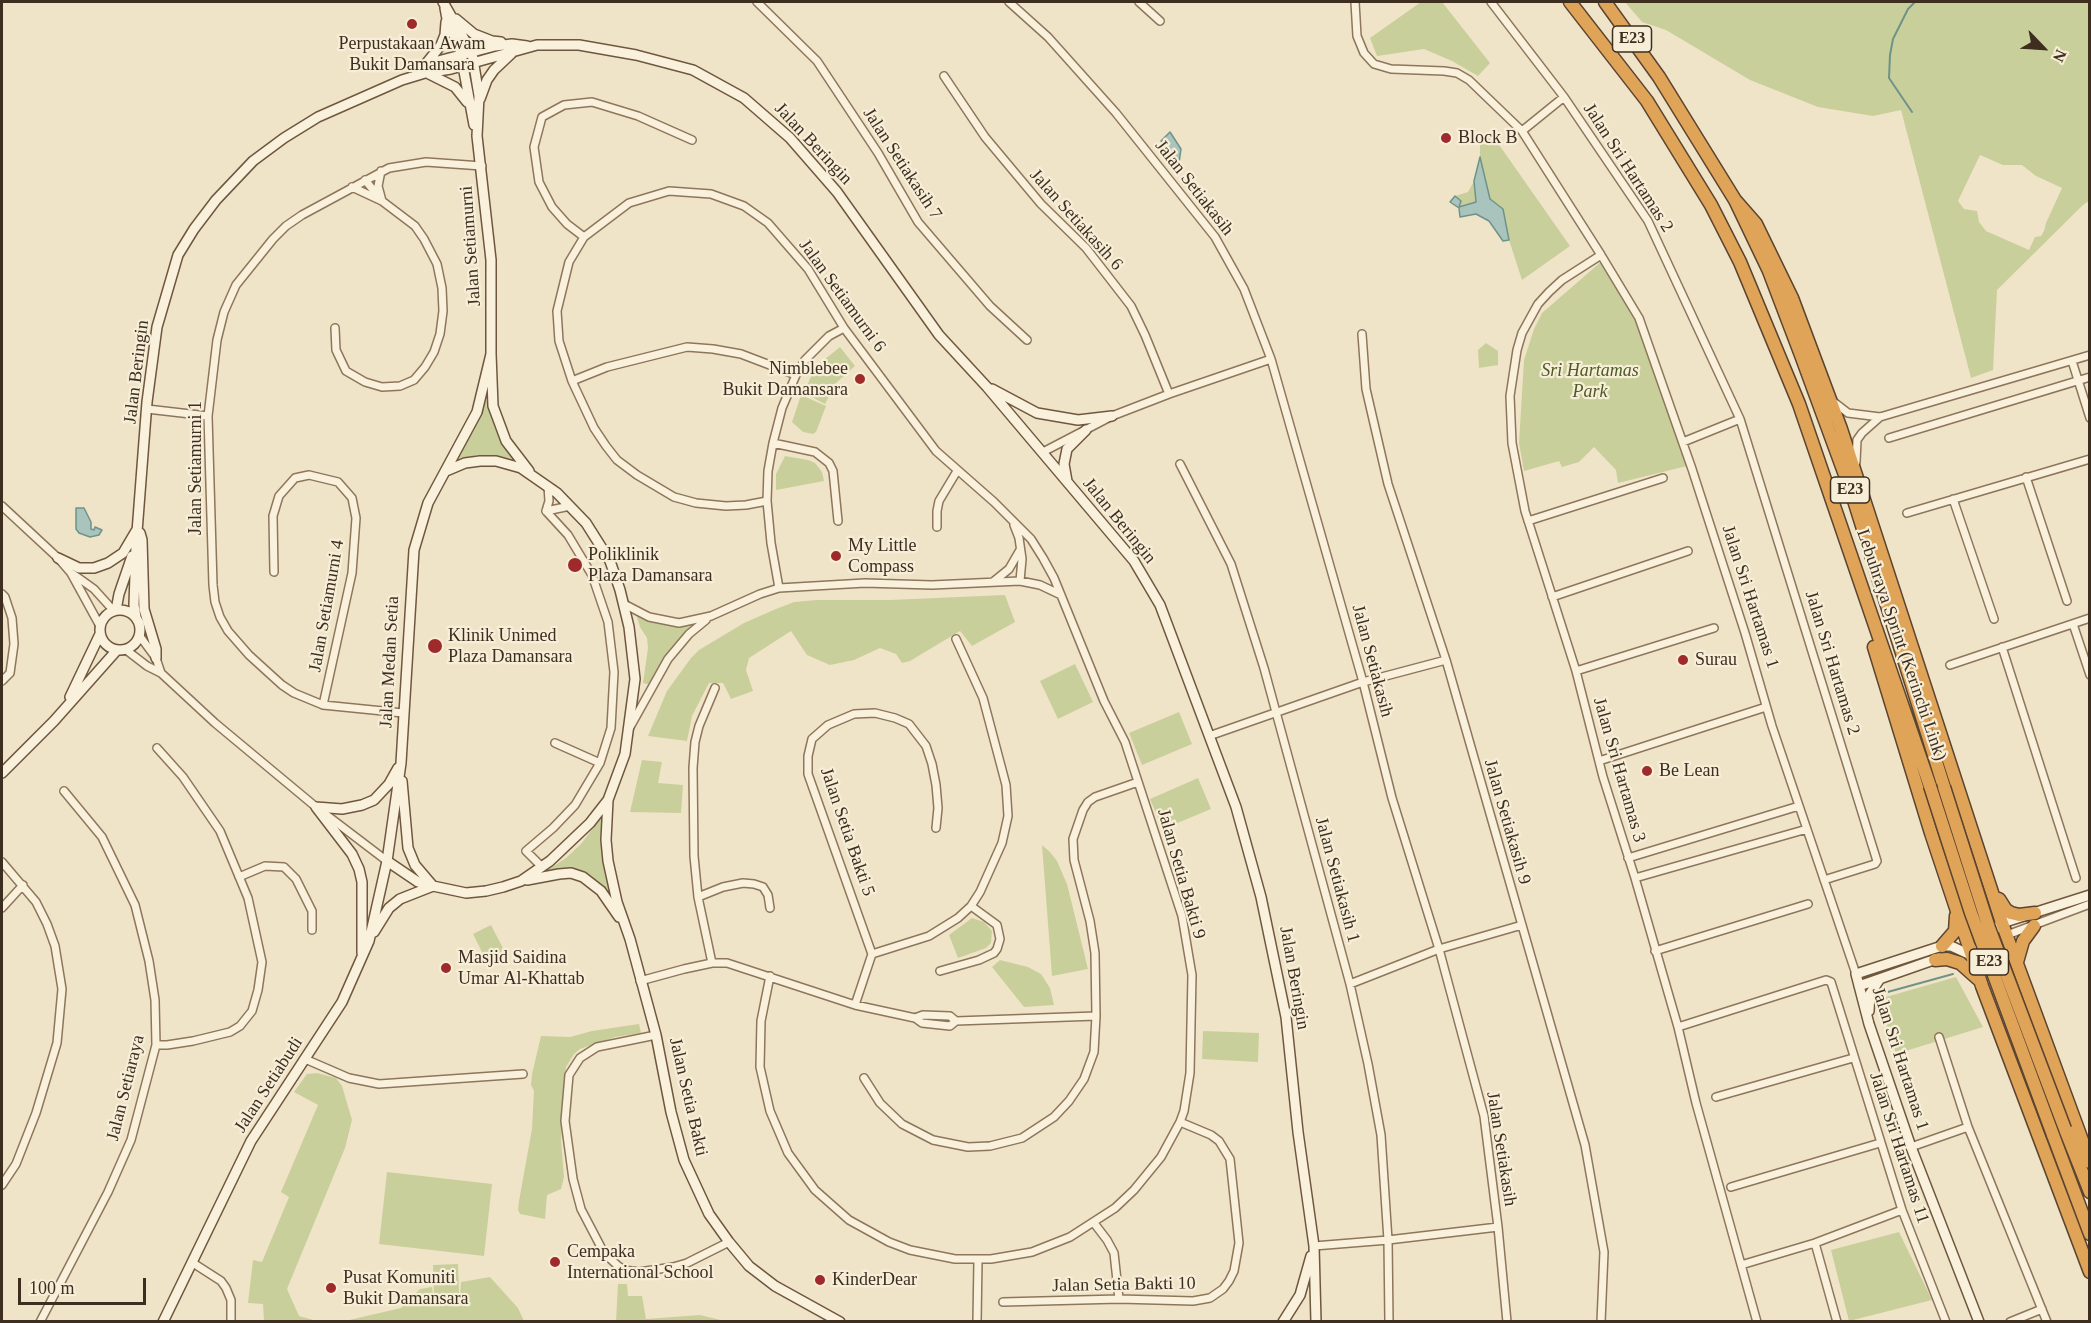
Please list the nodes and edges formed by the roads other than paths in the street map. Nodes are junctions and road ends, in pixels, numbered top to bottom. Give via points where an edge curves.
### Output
1 (443, 2) edge
2 (757, 2) edge
3 (1009, 2) edge
4 (1139, 2) edge
5 (1355, 2) edge
6 (1491, 2) edge
7 (1570, 2) edge
8 (1605, 2) edge
9 (449, 17) junction
10 (1160, 21) dead end
11 (513, 47) junction
12 (462, 55) junction
13 (473, 58) junction
14 (464, 66) junction
15 (424, 71) junction
16 (944, 76) dead end
17 (1564, 97) junction
18 (474, 107) junction
19 (1522, 131) junction
20 (692, 140) dead end
21 (482, 166) junction
22 (381, 171) junction
23 (364, 180) junction
24 (352, 187) junction
25 (1735, 200) junction
26 (382, 201) junction
27 (584, 237) junction
28 (1601, 255) junction
29 (335, 328) dead end
30 (844, 328) junction
31 (1362, 334) dead end
32 (1027, 340) dead end
33 (491, 354) junction
34 (2090, 355) edge
35 (1271, 359) junction
36 (2072, 361) junction
37 (796, 375) junction
38 (2090, 377) edge
39 (2078, 380) junction
40 (572, 381) junction
41 (987, 387) junction
42 (1827, 391) junction
43 (1169, 394) junction
44 (147, 409) junction
45 (208, 416) junction
46 (1112, 416) junction
47 (1880, 417) junction
48 (2090, 418) edge
49 (1740, 419) junction
50 (1086, 430) junction
51 (1889, 438) dead end
52 (1683, 442) junction
53 (773, 443) junction
54 (1043, 452) junction
55 (1817, 457) junction
56 (2090, 459) edge
57 (1180, 464) dead end
58 (447, 471) junction
59 (957, 471) junction
60 (531, 473) junction
61 (2026, 477) junction
62 (1663, 478) dead end
63 (1858, 478) junction
64 (1068, 483) junction
65 (548, 486) junction
66 (1953, 499) junction
67 (767, 501) junction
68 (2, 506) edge
69 (570, 506) junction
70 (546, 511) junction
71 (1907, 513) dead end
72 (1009, 517) junction
73 (838, 521) dead end
74 (1528, 521) junction
75 (937, 527) dead end
76 (138, 528) junction
77 (136, 545) junction
78 (1021, 548) junction
79 (1688, 551) dead end
80 (58, 558) junction
81 (274, 572) dead end
82 (71, 573) junction
83 (1020, 581) junction
84 (990, 584) junction
85 (779, 588) junction
86 (2, 594) edge
87 (1059, 594) junction
88 (1552, 597) junction
89 (2067, 601) dead end
90 (624, 604) junction
91 (115, 610) junction
92 (711, 616) junction
93 (136, 617) junction
94 (1994, 618) dead end
95 (2090, 618) edge
96 (2073, 624) junction
97 (1714, 628) dead end
98 (100, 630) junction
99 (139, 634) junction
100 (956, 639) dead end
101 (2002, 647) junction
102 (121, 650) junction
103 (156, 658) junction
104 (1446, 660) junction
105 (1950, 665) dead end
106 (1576, 671) junction
107 (161, 673) junction
108 (2090, 675) edge
109 (2, 681) edge
110 (1364, 682) junction
111 (715, 688) dead end
112 (323, 705) junction
113 (1766, 707) junction
114 (64, 708) junction
115 (403, 713) junction
116 (1275, 714) junction
117 (630, 727) junction
118 (1209, 736) junction
119 (555, 743) dead end
120 (157, 748) dead end
121 (1599, 761) junction
122 (401, 763) junction
123 (600, 763) junction
124 (2, 773) edge
125 (1138, 782) junction
126 (64, 791) dead end
127 (608, 800) junction
128 (1799, 806) junction
129 (316, 807) junction
130 (936, 828) dead end
131 (1807, 829) junction
132 (1628, 858) junction
133 (387, 861) junction
134 (2, 862) edge
135 (542, 867) junction
136 (239, 877) junction
137 (1635, 878) junction
138 (2076, 878) dead end
139 (1824, 880) junction
140 (521, 881) junction
141 (22, 885) junction
142 (433, 886) junction
143 (1994, 892) junction
144 (2090, 895) edge
145 (698, 897) junction
146 (1808, 904) dead end
147 (2090, 904) edge
148 (1954, 905) junction
149 (971, 906) junction
150 (2, 908) edge
151 (770, 908) dead end
152 (1959, 918) junction
153 (2035, 919) junction
154 (624, 924) junction
155 (1522, 925) junction
156 (2005, 929) junction
157 (312, 930) dead end
158 (1977, 933) junction
159 (1990, 933) junction
160 (369, 941) junction
161 (1942, 946) junction
162 (1963, 946) junction
163 (1439, 949) junction
164 (1655, 951) junction
165 (872, 954) junction
166 (362, 955) junction
167 (1974, 958) junction
168 (1935, 960) junction
169 (712, 963) junction
170 (2017, 965) junction
171 (940, 971) dead end
172 (1856, 974) junction
173 (770, 976) junction
174 (1881, 979) junction
175 (640, 981) junction
176 (1350, 984) junction
177 (1859, 986) junction
178 (2025, 988) junction
179 (1984, 991) junction
180 (855, 1005) junction
181 (1991, 1010) junction
182 (1096, 1016) junction
183 (1869, 1024) junction
184 (1678, 1027) junction
185 (656, 1035) junction
186 (1939, 1037) dead end
187 (156, 1045) junction
188 (1853, 1058) junction
189 (305, 1059) junction
190 (523, 1074) dead end
191 (864, 1078) dead end
192 (1716, 1097) dead end
193 (1180, 1122) junction
194 (1968, 1127) junction
195 (1880, 1143) junction
196 (1911, 1147) junction
197 (2090, 1162) edge
198 (2, 1185) edge
199 (1731, 1187) dead end
200 (2090, 1192) edge
201 (1902, 1210) junction
202 (2071, 1219) junction
203 (1094, 1223) junction
204 (1498, 1227) junction
205 (2090, 1234) edge
206 (1388, 1240) junction
207 (729, 1242) junction
208 (1815, 1243) junction
209 (1314, 1246) junction
210 (2090, 1254) edge
211 (978, 1260) junction
212 (193, 1263) junction
213 (1742, 1268) junction
214 (2090, 1272) edge
215 (1119, 1299) junction
216 (1003, 1302) dead end
217 (2042, 1309) junction
218 (40, 1322) edge
219 (163, 1322) edge
220 (231, 1322) edge
221 (840, 1322) edge
222 (977, 1322) edge
223 (1283, 1322) edge
224 (1316, 1322) edge
225 (1389, 1322) edge
226 (1506, 1322) edge
227 (1601, 1322) edge
228 (1757, 1322) edge
229 (1837, 1322) edge
230 (1946, 1322) edge
231 (1979, 1322) edge
232 (2010, 1322) edge
233 (2047, 1322) edge

1 - 9 street
2 - 32 street, Jalan Setiakasih 7 via 817,60 918,222 990,306
3 - 35 street, Jalan Setiakasih via 1048,37 1116,114 1215,237 1244,289
4 - 10 street
5 - 19 street, Jalan Sri Hartamas 1 via 1357,36 1374,64 1391,69 1457,73
6 - 17 street, Jalan Sri Hartamas 2
7 - 55 highway, Lebuhraya Sprint (Kerinchi Link) / E23 via 1647,102 1711,205 1740,262 1792,385
8 - 25 highway, Lebuhraya Sprint (Kerinchi Link) / E23 via 1659,77
9 - 11 street via 474,34
9 - 12 street, Jalan Setiamurni
9 - 13 street, Jalan Setiamurni
9 - 15 street via 441,45
11 - 13 street, Jalan Beringin
11 - 18 street via 487,80
11 - 41 street, Jalan Beringin via 579,45 636,55 693,70 744,98 790,138 837,192 939,335
12 - 13 street, Jalan Beringin
12 - 14 street, Jalan Setiamurni
12 - 15 street, Jalan Beringin via 438,61
13 - 14 street, Jalan Beringin
13 - 18 street, Jalan Setiamurni via 479,96
14 - 15 street, Jalan Beringin
14 - 18 street, Jalan Setiamurni
15 - 18 street via 455,87
15 - 44 street, Jalan Beringin via 318,117 284,138 253,161 216,200 178,255 157,327
16 - 43 street, Jalan Setiakasih 6 via 985,137 1041,204 1086,248 1131,306
17 - 19 street, Jalan Sri Hartamas 2
17 - 49 street, Jalan Sri Hartamas 2 via 1648,221
18 - 21 street, Jalan Setiamurni
19 - 28 street, Jalan Sri Hartamas 1
20 - 27 street via 638,116 592,102 564,105 542,117 534,147 539,182 552,207
21 - 22 street, Jalan Setiamurni 1 via 426,162
21 - 33 street, Jalan Setiamurni via 491,260
22 - 23 street, Jalan Setiamurni 1
22 - 26 street via 378,186
23 - 24 street, Jalan Setiamurni 1
23 - 26 street
24 - 26 street
24 - 45 street, Jalan Setiamurni 1 via 286,226 236,285 217,340
25 - 42 highway via 1756,225 1792,298
25 - 200 highway, Lebuhraya Sprint (Kerinchi Link) / E23, bridge via 1773,281 1852,494 1989,928
26 - 29 street via 415,226 437,264 442,311 434,352 414,380 382,387 346,371 336,351
27 - 30 street, Jalan Setiamurni 6 via 629,203 669,191 711,194 744,206 768,223 808,268
27 - 40 street, Jalan Setiamurni 6 via 569,262 557,311 559,341
28 - 52 street, Jalan Sri Hartamas 1 via 1639,318
28 - 74 street, Jalan Sri Hartamas 3 via 1562,280 1538,304 1517,350 1510,396 1512,443
30 - 37 street via 816,347
30 - 59 street, Jalan Setiamurni 6 via 936,451
31 - 104 street, Jalan Setiakasih 9 via 1366,389 1388,484
33 - 58 street, Jalan Setiamurni via 477,412
33 - 60 street, Jalan Setiamurni via 493,406 499,426
34 - 36 street
35 - 43 street
35 - 110 street, Jalan Setiakasih
36 - 39 street
36 - 47 street
37 - 40 street via 741,354 687,347 607,367
37 - 53 street
38 - 39 street
39 - 48 street
39 - 51 street
40 - 67 street, Jalan Setiamurni 6 via 606,446 637,476 674,497 696,502 726,506
41 - 46 street via 1037,413 1078,420
41 - 54 street, Jalan Beringin
42 - 47 street via 1835,404 1848,413
42 - 63 highway
43 - 46 street
44 - 45 street
44 - 76 street, Jalan Beringin
45 - 112 street, Jalan Setiamurni 1 via 213,585 220,617 249,655 282,685
46 - 50 street
47 - 63 street via 1857,440
49 - 52 street
49 - 139 street, Jalan Sri Hartamas 2 via 1877,861
50 - 54 street
50 - 64 street via 1067,449 1064,465
52 - 113 street, Jalan Sri Hartamas 1
53 - 67 street
53 - 73 street via 815,452 829,463
54 - 64 street, Jalan Beringin
55 - 148 highway
55 - 205 highway, Lebuhraya Sprint (Kerinchi Link) / E23, bridge via 1971,913
56 - 61 street
57 - 116 street, Jalan Setiakasih 1 via 1231,564
58 - 60 street, Jalan Setiamurni via 480,460 510,464
58 - 115 street, Jalan Medan Setia via 428,503 414,550
59 - 72 street, Jalan Setiamurni 6
59 - 75 street via 939,501
60 - 65 street, Jalan Setiamurni
61 - 66 street
61 - 89 street
62 - 74 street
63 - 143 highway
64 - 118 street, Jalan Beringin via 1134,561 1160,605
65 - 69 street, Jalan Setiamurni
65 - 70 street
66 - 71 street
66 - 94 street
67 - 85 street
68 - 80 street
69 - 70 street
69 - 90 street, Jalan Setiamurni via 604,548
70 - 123 street via 587,563 608,622 613,698 611,728
72 - 78 street, Jalan Setiamurni 6
72 - 87 street, Jalan Setiamurni 6 via 1037,549
74 - 88 street, Jalan Sri Hartamas 3
76 - 77 street, Jalan Beringin
76 - 80 street via 123,553 108,563 79,568
76 - 103 street via 142,540 144,609
77 - 91 street, Jalan Beringin
77 - 93 street, Jalan Beringin
78 - 83 street, Jalan Setiamurni 6
78 - 84 street via 1009,569
79 - 88 street
80 - 82 street
81 - 112 street, Jalan Setiamurni 4 via 273,516 279,496 294,478 309,475 338,482 352,498 356,518 351,573
82 - 91 street
82 - 98 street
83 - 84 street
83 - 87 street
84 - 85 street via 865,582
85 - 92 street
86 - 109 street via 12,618 14,644 10,673
87 - 125 street, Jalan Setia Bakti 9 via 1125,742
88 - 106 street, Jalan Sri Hartamas 3
90 - 92 street via 649,616 679,623
90 - 117 street, Jalan Setiamurni via 635,679
91 - 93 street
91 - 98 street via 104,617
92 - 117 street via 668,659
93 - 99 street
95 - 96 street
96 - 101 street
96 - 108 street
97 - 106 street
98 - 102 street via 106,645
98 - 114 street
99 - 102 street via 136,642
99 - 103 street
100 - 149 street via 983,698 1006,785 1008,816 995,862
101 - 105 street
101 - 138 street
102 - 107 street
102 - 114 street
103 - 107 street
104 - 110 street
104 - 155 street, Jalan Setiakasih 9
106 - 121 street, Jalan Sri Hartamas 3
107 - 129 street via 208,718
110 - 116 street
110 - 163 street, Jalan Setiakasih via 1392,798
111 - 145 street via 695,742 694,856
112 - 115 street, Jalan Setiamurni 1
113 - 121 street
113 - 128 street, Jalan Sri Hartamas 1
114 - 124 street
115 - 122 street, Jalan Medan Setia
116 - 118 street
116 - 176 street, Jalan Setiakasih 1
117 - 127 street, Jalan Setiamurni via 625,754
118 - 209 street, Jalan Beringin via 1236,807 1262,897 1286,1017
119 - 123 street
120 - 136 street via 183,777 220,831
121 - 132 street, Jalan Sri Hartamas 3
122 - 129 street via 374,800 342,809
122 - 133 street, Jalan Medan Setia
122 - 142 street via 408,848 415,865
123 - 135 street via 574,805 526,850
125 - 182 street via 1088,802 1073,839 1095,953
125 - 193 street, Jalan Setia Bakti 9 via 1182,916 1192,975 1190,1073
126 - 187 street, Jalan Setiaraya via 102,837 135,905 155,1000
127 - 135 street, Jalan Setia Bakti
127 - 154 street, Jalan Setia Bakti via 608,861
128 - 131 street, Jalan Sri Hartamas 1
128 - 132 street
129 - 133 street
129 - 166 street via 359,869
130 - 165 street, Jalan Setia Bakti 5 via 938,808 932,764 926,746 909,724 875,713 854,714 828,725 812,739 808,774
131 - 137 street
131 - 139 street, Jalan Sri Hartamas 1
132 - 137 street, Jalan Sri Hartamas 3
133 - 142 street, Jalan Setia Bakti via 418,882
133 - 160 street, Jalan Setiabudi
134 - 141 street
135 - 140 street, Jalan Setia Bakti
136 - 157 street via 266,866 284,867 296,879 312,911
136 - 187 street via 248,898 262,962 252,1011 230,1032
137 - 164 street, Jalan Sri Hartamas 3
139 - 172 street, Jalan Sri Hartamas 1
140 - 142 street, Jalan Setia Bakti via 486,891
140 - 154 street, Jalan Setia Bakti via 571,873 583,877 601,891
141 - 150 street
141 - 198 street via 47,924 62,989 57,1044 36,1113 16,1164
142 - 160 street via 400,899 389,908
143 - 148 highway via 1978,910
143 - 153 highway via 2011,913
143 - 156 highway
143 - 158 street
144 - 153 street
145 - 151 street via 723,887 754,884 763,887
145 - 169 street
146 - 164 street
147 - 153 street
148 - 152 highway
148 - 161 highway via 1955,931
149 - 165 street via 929,936
149 - 171 street via 997,925 997,949 979,960
152 - 158 street
152 - 162 highway
153 - 156 street
153 - 170 highway via 2019,948
154 - 175 street, Jalan Setia Bakti
155 - 163 street
155 - 227 street, Jalan Setiakasih 9 via 1585,1145 1604,1252
156 - 159 street
156 - 170 highway
158 - 159 street
158 - 162 street
159 - 167 street via 1980,942
160 - 166 street, Jalan Setiabudi
161 - 162 street
161 - 172 street
162 - 167 highway
162 - 168 street
163 - 176 street
163 - 204 street, Jalan Setiakasih via 1484,1116
164 - 184 street, Jalan Sri Hartamas 3
165 - 180 street
166 - 189 street, Jalan Setiabudi via 342,1002
167 - 178 street via 2015,977
167 - 179 highway
168 - 174 street
168 - 179 highway via 1952,960 1965,966 1978,978
169 - 173 street via 727,963
169 - 175 street
170 - 178 highway
172 - 177 street, Jalan Sri Hartamas 1
173 - 180 street
173 - 211 street, Jalan Setia Bakti 9 via 760,1021 764,1089 778,1133 801,1172 832,1206 879,1237 933,1256
174 - 177 street
174 - 183 street via 1870,994
175 - 185 street, Jalan Setia Bakti
176 - 206 street, Jalan Setiakasih 1 via 1382,1135
177 - 183 street, Jalan Sri Hartamas 1
178 - 181 highway via 2011,978 1998,977 1987,991
178 - 197 highway
179 - 181 highway
180 - 182 street via 915,1018 922,1023 950,1026 956,1022
181 - 202 highway
182 - 191 street via 1094,1052 1084,1079 1069,1101 1037,1130 1007,1143 968,1147 933,1140 902,1124 880,1103
183 - 196 street, Jalan Sri Hartamas 1
184 - 188 street, Jalan Sri Hartamas 11 via 1826,980 1833,986
184 - 213 street, Jalan Sri Hartamas 3
185 - 207 street, Jalan Setia Bakti via 684,1160 709,1214
185 - 207 street via 597,1047 580,1058 569,1075 566,1121 581,1209 604,1253 624,1270 673,1267
186 - 194 street
187 - 218 street, Jalan Setiaraya via 131,1140
188 - 192 street
188 - 195 street, Jalan Sri Hartamas 11
189 - 190 street via 349,1078 379,1084
189 - 212 street, Jalan Setiabudi via 251,1141
193 - 203 street, Jalan Setia Bakti 9 via 1148,1174 1115,1208
193 - 215 street, Jalan Setia Bakti 10 via 1211,1135 1230,1159 1239,1243 1234,1271 1223,1289 1202,1300
194 - 196 street
194 - 217 street
195 - 199 street
195 - 201 street, Jalan Sri Hartamas 11
196 - 231 street, Jalan Sri Hartamas 1
201 - 208 street
201 - 230 street, Jalan Sri Hartamas 11
202 - 210 highway
202 - 214 highway
203 - 211 street, Jalan Setia Bakti 9 via 1038,1250
203 - 215 street via 1114,1253
204 - 206 street, Jalan Setiakasih
204 - 226 street
206 - 209 street, Jalan Setiakasih
206 - 225 street, Jalan Setiakasih 1
207 - 221 street, Jalan Setia Bakti via 749,1266 774,1286
208 - 213 street
208 - 229 street
209 - 223 street via 1300,1295
209 - 224 street, Jalan Beringin
211 - 222 street
212 - 219 street, Jalan Setiabudi
212 - 220 street via 226,1288 231,1300
213 - 228 street, Jalan Sri Hartamas 3
215 - 216 street, Jalan Setia Bakti 10
217 - 232 street
217 - 233 street

